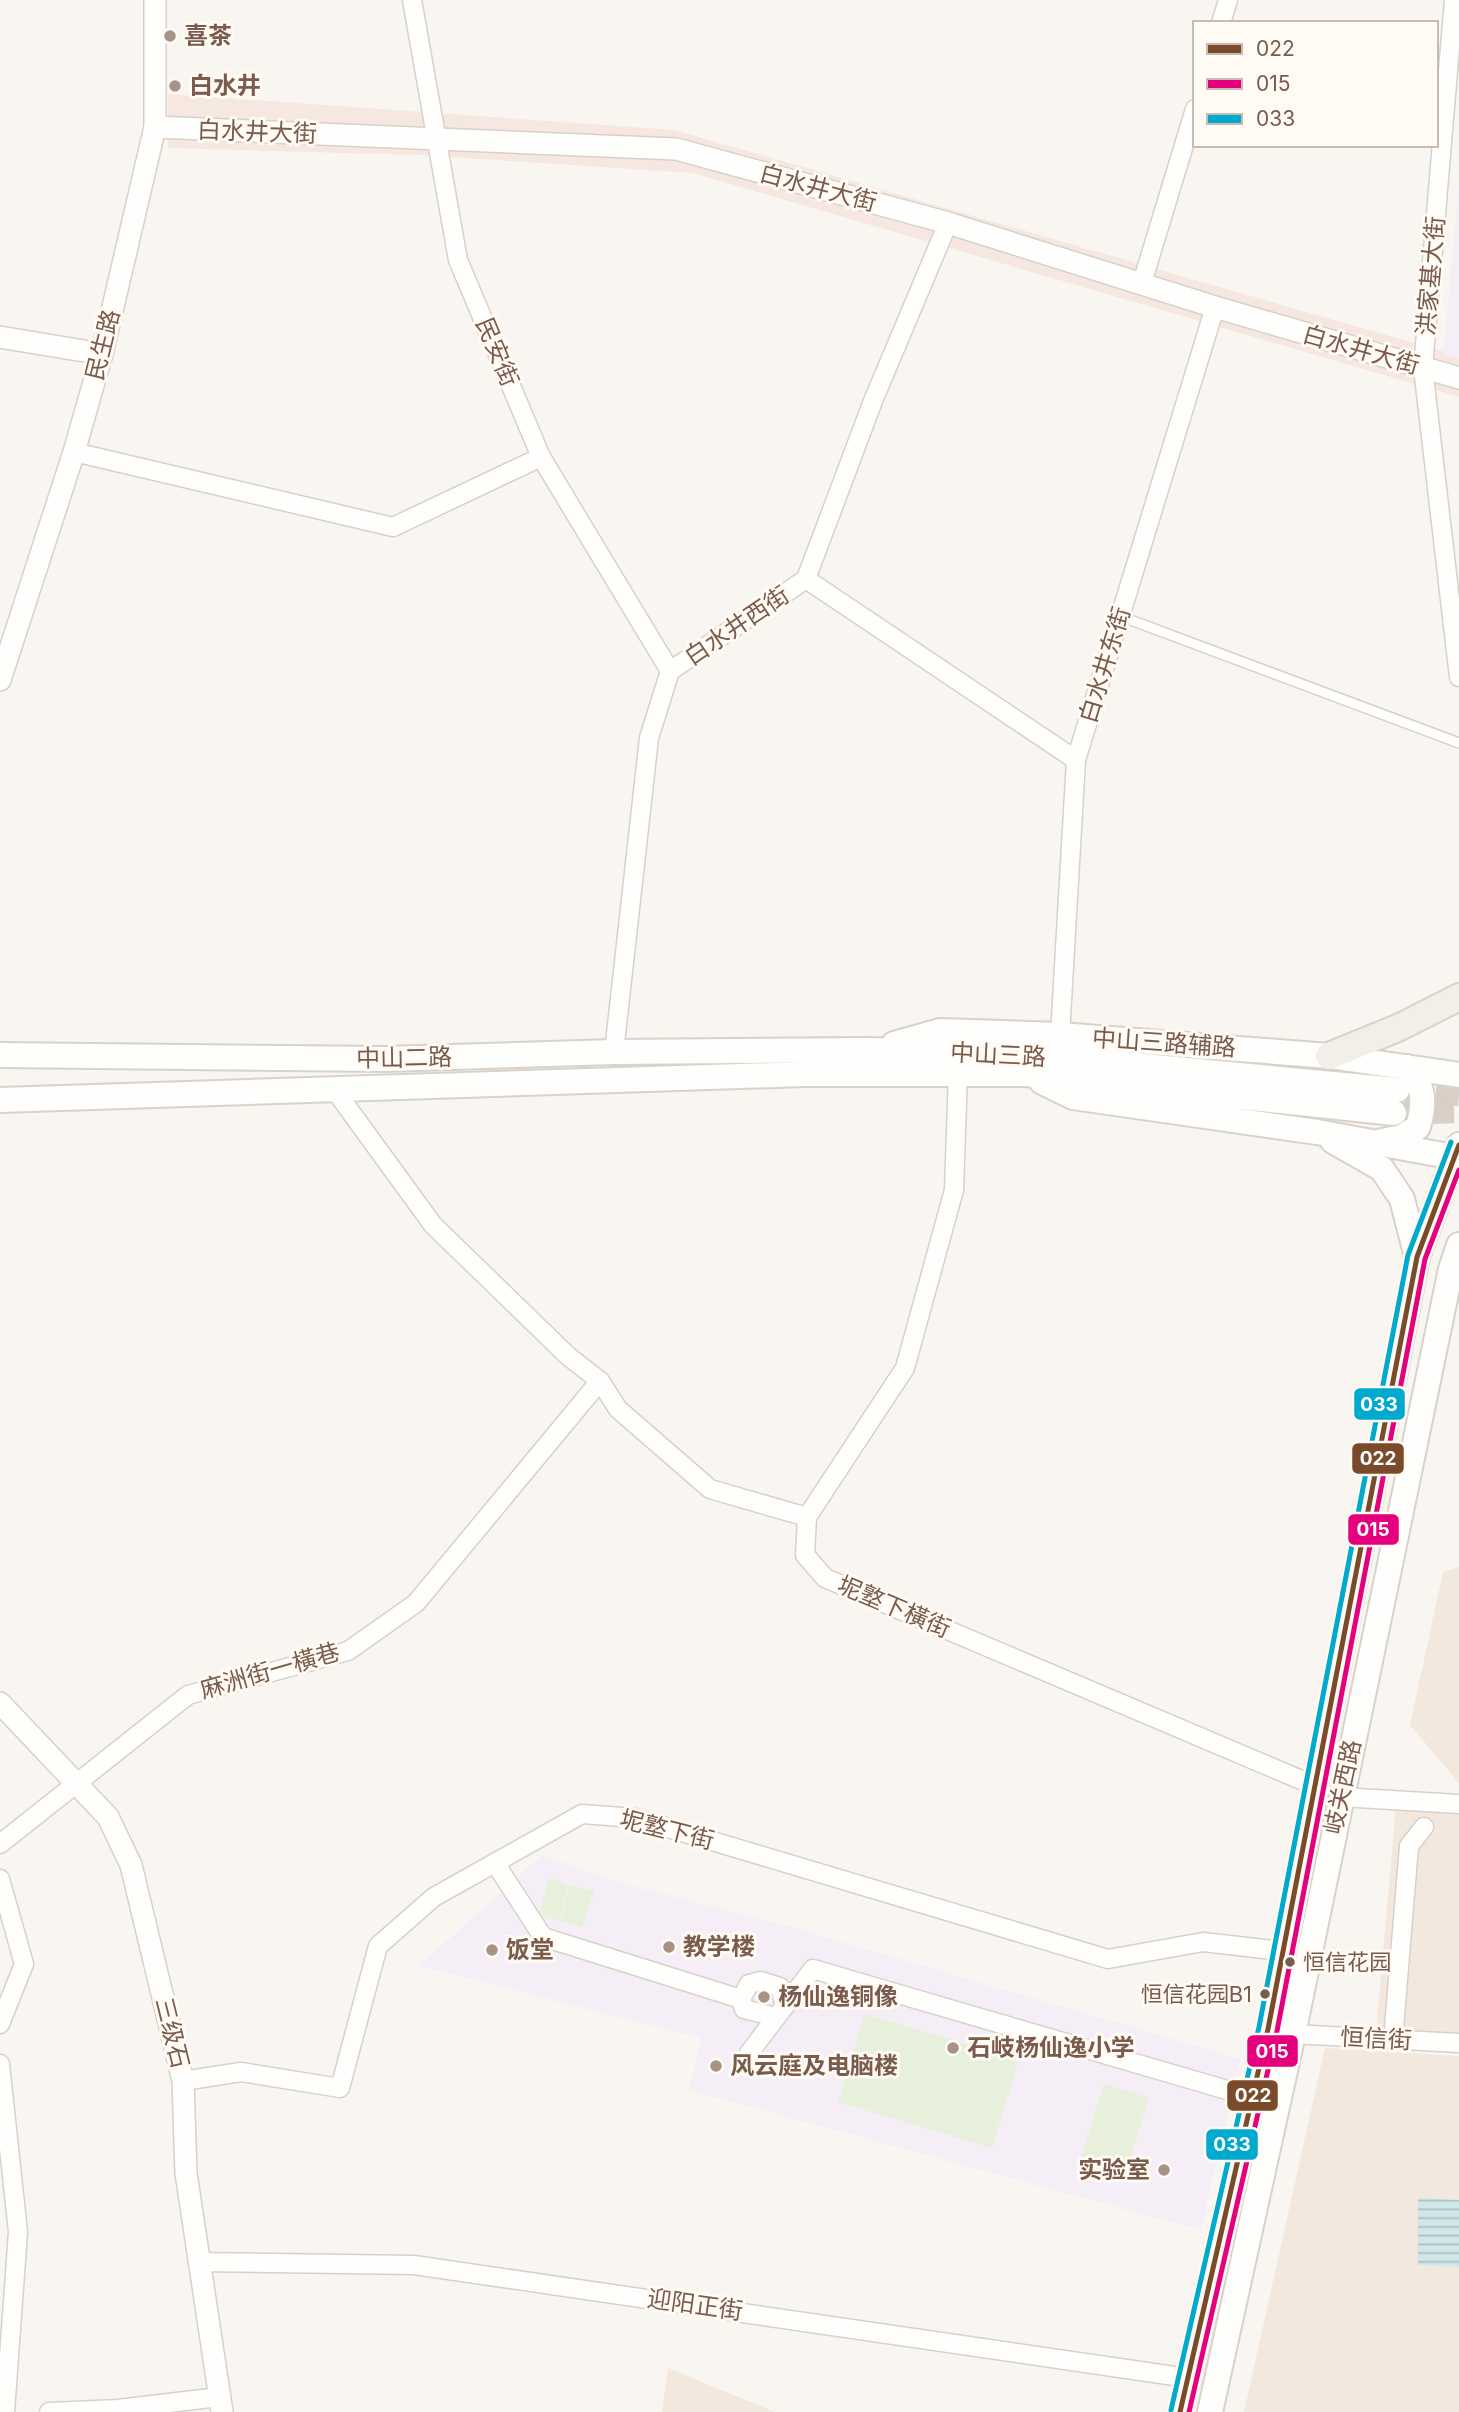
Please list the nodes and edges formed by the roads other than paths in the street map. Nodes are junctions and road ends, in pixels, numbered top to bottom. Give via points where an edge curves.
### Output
1 (155, 0) edge
2 (412, 0) edge
3 (1228, 0) edge
4 (1454, 0) edge
5 (1222, 21) edge
6 (1193, 116) edge
7 (155, 127) junction
8 (435, 139) junction
9 (948, 223) junction
10 (1142, 283) junction
11 (1215, 307) junction
12 (0, 337) edge
13 (102, 354) junction
14 (1423, 368) junction
15 (1459, 378) edge
16 (74, 452) junction
17 (541, 457) junction
18 (806, 579) junction
19 (1120, 616) junction
20 (670, 671) junction
21 (1459, 677) edge
22 (0, 680) edge
23 (1459, 743) edge
24 (1076, 760) junction
25 (1459, 997) edge
26 (1060, 1035) junction
27 (869, 1050) junction
28 (614, 1052) junction
29 (0, 1055) edge
30 (1329, 1056) junction
31 (806, 1062) junction
32 (958, 1073) junction
33 (1025, 1074) junction
34 (1459, 1075) edge
35 (334, 1089) junction
36 (1399, 1090) junction
37 (0, 1100) edge
38 (1317, 1132) junction
39 (1375, 1142) junction
40 (1458, 1153) edge
41 (1459, 1245) edge
42 (1417, 1257) junction
43 (1455, 1264) edge
44 (600, 1381) junction
45 (807, 1517) junction
46 (0, 1703) edge
47 (76, 1783) junction
48 (1313, 1785) junction
49 (1341, 1797) junction
50 (1459, 1804) edge
51 (1424, 1827) dead end
52 (0, 1844) edge
53 (495, 1863) junction
54 (0, 1879) edge
55 (1282, 1951) junction
56 (741, 1999) junction
57 (780, 2012) junction
58 (0, 2024) edge
59 (1293, 2035) junction
60 (1394, 2040) junction
61 (1459, 2043) edge
62 (749, 2053) dead end
63 (0, 2064) edge
64 (183, 2081) junction
65 (1251, 2096) junction
66 (198, 2262) junction
67 (1188, 2378) junction
68 (220, 2405) edge
69 (5, 2412) edge
70 (49, 2412) edge
71 (1180, 2412) edge
72 (1210, 2412) edge

1 - 7 street, 民生路
2 - 8 street, 民安街
3 - 5 street
4 - 14 street, 洪家基大街
6 - 10 street
7 - 8 street, 白水井大街
7 - 13 street, 民生路
8 - 9 street, 白水井大街 via 676,149
8 - 17 street, 民安街 via 458,260
9 - 10 street, 白水井大街
9 - 18 street, 白水井西街 via 873,401
10 - 11 street, 白水井大街
11 - 14 street, 白水井大街
11 - 19 street, 白水井东街
12 - 13 street
13 - 16 street, 民生路
14 - 15 street, 白水井大街
14 - 21 street, 洪家基大街
16 - 17 street via 393,527
16 - 22 street, 民生路
17 - 20 street, 民安街
18 - 20 street, 白水井西街
18 - 24 street
19 - 23 lane
19 - 24 street, 白水井东街
20 - 28 street, 白水井西街 via 649,738
24 - 26 street, 白水井东街
25 - 30 main road
26 - 27 main road, 中山三路辅路 via 940,1031
26 - 30 main road, 中山三路辅路
27 - 31 main road, 中山三路
27 - 36 main road, 中山三路 via 1027,1055
28 - 29 main road, 中山二路 via 385,1059
28 - 31 main road, 中山二路
30 - 36 main road, 中山三路辅路
31 - 32 main road, 中山三路
31 - 35 main road, 中山二路
32 - 33 main road, 中山三路
32 - 45 street via 954,1190 905,1367
33 - 36 main road, 中山三路
33 - 38 main road via 1073,1097
34 - 36 main road, 中山三路辅路
35 - 37 main road, 中山二路
35 - 44 street via 433,1225 568,1356
36 - 39 main road via 1417,1077 1424,1095 1418,1127 1402,1137
38 - 39 main road
38 - 42 main road via 1382,1169 1402,1199
39 - 40 main road
40 - 42 main road, 岐关西路
41 - 43 main road, 岐关西路
42 - 48 main road, 岐关西路
43 - 49 main road, 岐关西路
44 - 45 street via 618,1409 710,1489
44 - 47 street, 麻洲街一橫巷 via 416,1603 348,1651 188,1695
45 - 48 street, 坭墪下橫街 via 805,1555 825,1578
46 - 47 street, 三级石
47 - 52 street, 麻洲街一橫巷
47 - 64 street, 三级石 via 108,1817 131,1865
48 - 55 main road, 岐关西路
49 - 50 street
49 - 59 main road, 岐关西路
51 - 60 street via 1409,1846
53 - 55 street, 坭墪下街 via 582,1814 635,1818 1108,1959 1203,1942
53 - 56 street via 543,1937
53 - 64 street, 坭墪下街 via 435,1897 378,1946 340,2088 241,2072
54 - 58 street via 24,1964
55 - 65 main road, 岐关西路
56 - 57 street via 744,2009
56 - 57 street via 749,1984 761,1981 780,1987
57 - 62 street
57 - 65 street via 813,1969
59 - 60 street, 恒信街
59 - 72 main road, 岐关西路
60 - 61 street, 恒信街
63 - 69 street via 18,2232
64 - 66 street, 三级石 via 186,2173
65 - 67 main road, 岐关西路
66 - 67 street, 迎阳正街 via 414,2265
66 - 68 street, 三级石
67 - 71 main road, 岐关西路
68 - 70 street

